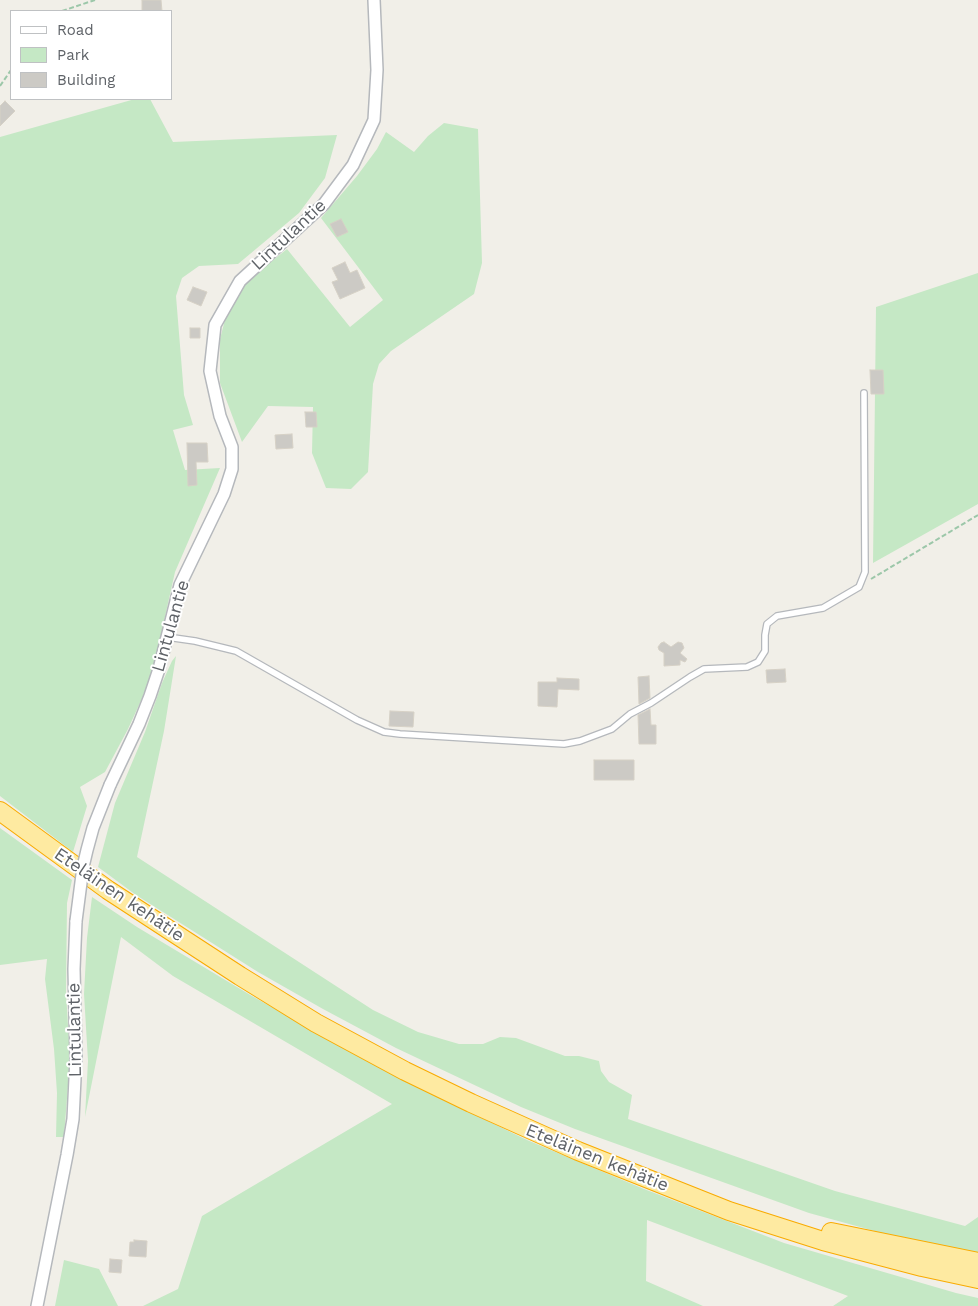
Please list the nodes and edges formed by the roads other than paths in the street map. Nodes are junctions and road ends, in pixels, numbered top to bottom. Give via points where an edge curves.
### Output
1 (374, 0) edge
2 (864, 393) dead end
3 (168, 637) junction
4 (0, 811) edge
5 (825, 1236) junction
6 (978, 1262) edge
7 (978, 1269) edge
8 (978, 1279) edge
9 (978, 1286) edge
10 (37, 1306) edge

1 - 3 street, Lintulantie via 377,70 374,120 353,165 324,204 240,281 215,325 210,371 220,416 232,447 232,469 224,494 180,586
2 - 3 lane via 865,572 858,587 823,608 777,616 767,624 765,651 758,662 747,667 704,669 630,714 612,729 580,742 564,744 384,732 356,720 236,651
3 - 10 street, Lintulantie, bridge via 150,696 110,785 85,858 76,921 73,1118
4 - 5 highway, Eteläinen kehätie via 108,890 240,976 316,1023 405,1071 523,1128 649,1180 729,1211
5 - 6 highway
5 - 7 highway, Eteläinen kehätie
5 - 8 highway, Eteläinen kehätie via 922,1267
5 - 9 highway via 916,1271

